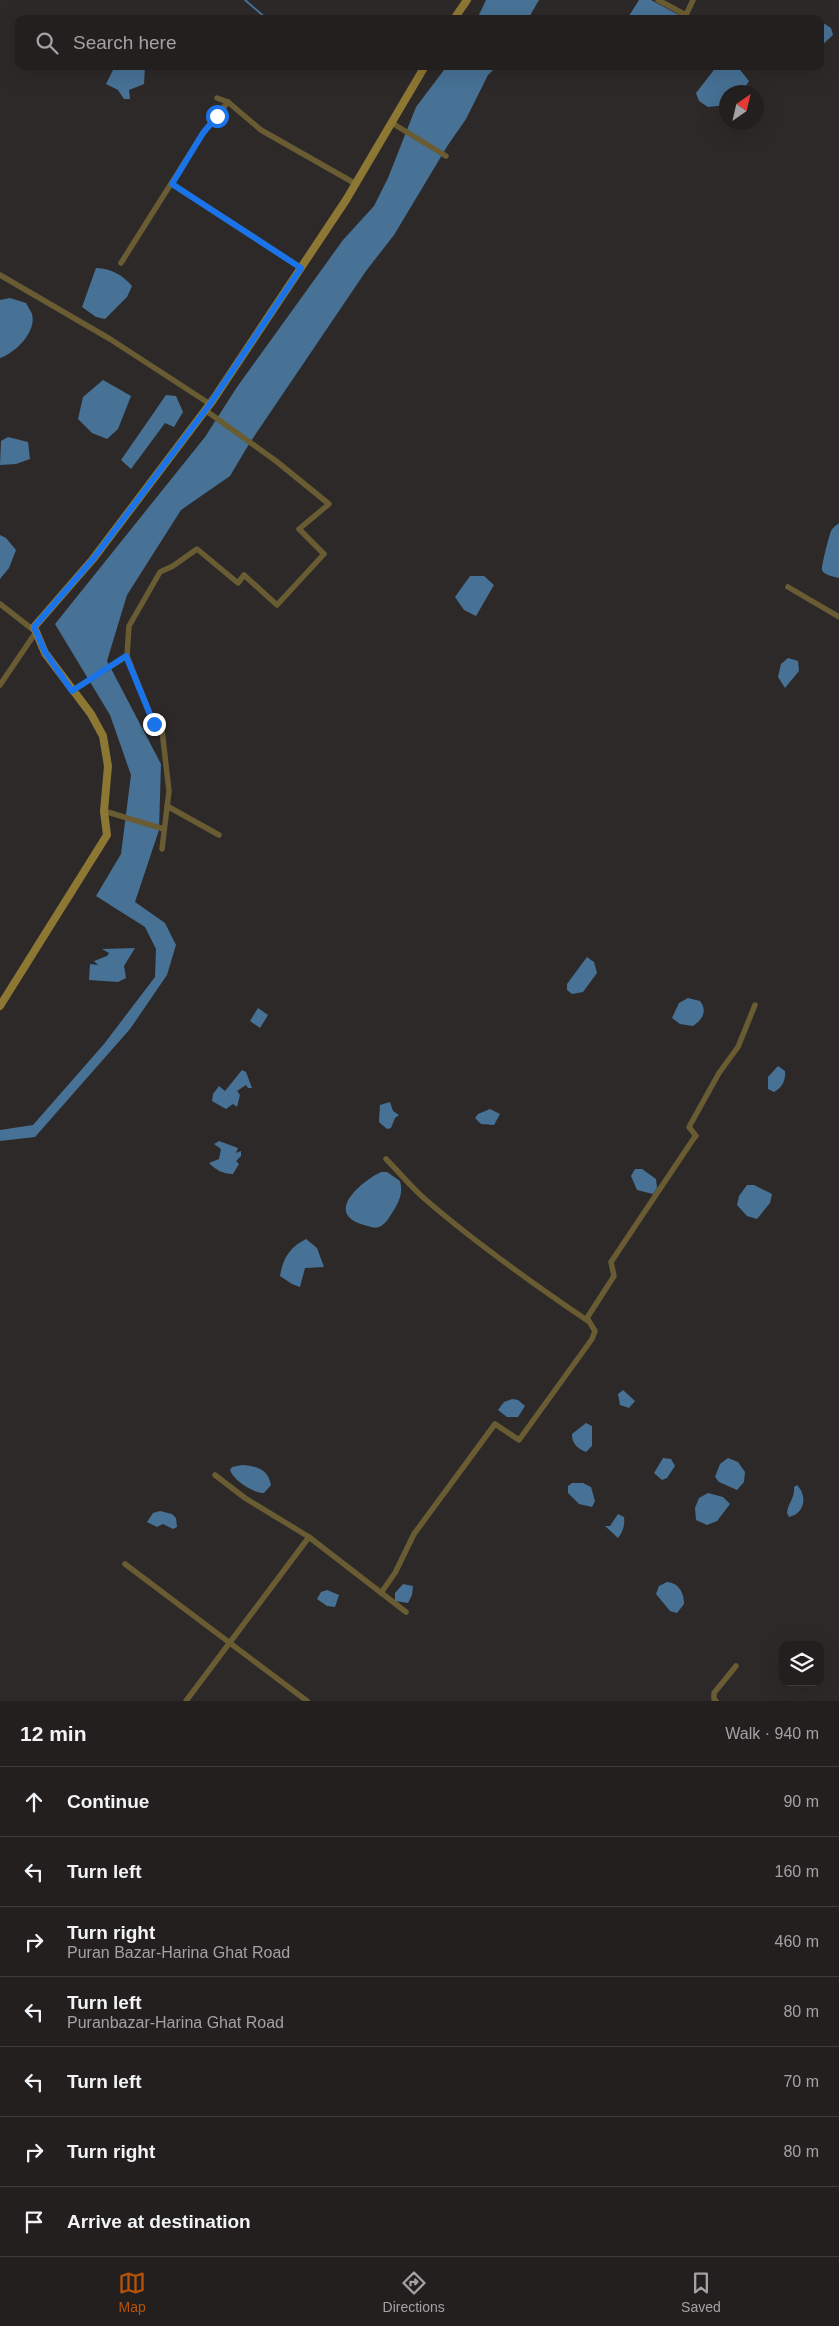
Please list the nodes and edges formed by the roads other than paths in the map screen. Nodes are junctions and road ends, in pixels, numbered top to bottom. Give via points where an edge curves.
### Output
1 (467, 0) edge
2 (658, 0) edge
3 (693, 0) edge
4 (457, 15) edge
5 (423, 70) edge
6 (217, 98) dead end
7 (228, 102) junction
8 (392, 123) junction
9 (446, 156) dead end
10 (172, 184) junction
11 (356, 184) junction
12 (120, 263) dead end
13 (301, 268) junction
14 (0, 275) edge
15 (207, 407) junction
16 (788, 587) dead end
17 (0, 604) edge
18 (839, 617) edge
19 (35, 629) junction
20 (126, 656) junction
21 (0, 685) edge
22 (72, 691) junction
23 (167, 806) junction
24 (104, 811) junction
25 (164, 829) junction
26 (219, 836) dead end
27 (162, 849) dead end
28 (0, 1006) edge
29 (755, 1006) dead end
30 (386, 1159) dead end
31 (588, 1321) junction
32 (214, 1475) dead end
33 (309, 1537) junction
34 (125, 1564) dead end
35 (381, 1593) junction
36 (406, 1612) dead end
37 (230, 1644) junction
38 (736, 1666) dead end
39 (186, 1701) edge
40 (307, 1701) edge
41 (716, 1701) edge

1 - 4 main road
2 - 3 street via 686,15
5 - 8 main road
6 - 7 street
7 - 10 street via 203,133
7 - 11 street via 261,130
8 - 9 street
8 - 11 main road
10 - 12 street
10 - 13 street
11 - 13 main road
13 - 15 main road
14 - 15 street via 110,339
15 - 19 main road via 93,559
15 - 20 street via 329,504 299,529 324,554 277,605 244,575 238,583 197,550 160,572 129,626
16 - 18 street
17 - 19 street
19 - 21 street
19 - 22 main road via 45,652
20 - 22 street
20 - 23 street via 154,724 162,730 169,791
22 - 24 main road via 102,736 108,766
23 - 25 street
23 - 26 street
24 - 25 street
24 - 28 main road via 107,835
25 - 27 street
29 - 31 street via 738,1047 719,1073 689,1127 696,1136 611,1262 614,1274
30 - 31 street via 410,1186 467,1233
31 - 35 street via 595,1332 592,1339 519,1440 495,1424 414,1534 396,1574
32 - 33 street
33 - 35 street
33 - 37 street
34 - 37 street
35 - 36 street
37 - 39 street
37 - 40 street
38 - 41 street via 714,1693

